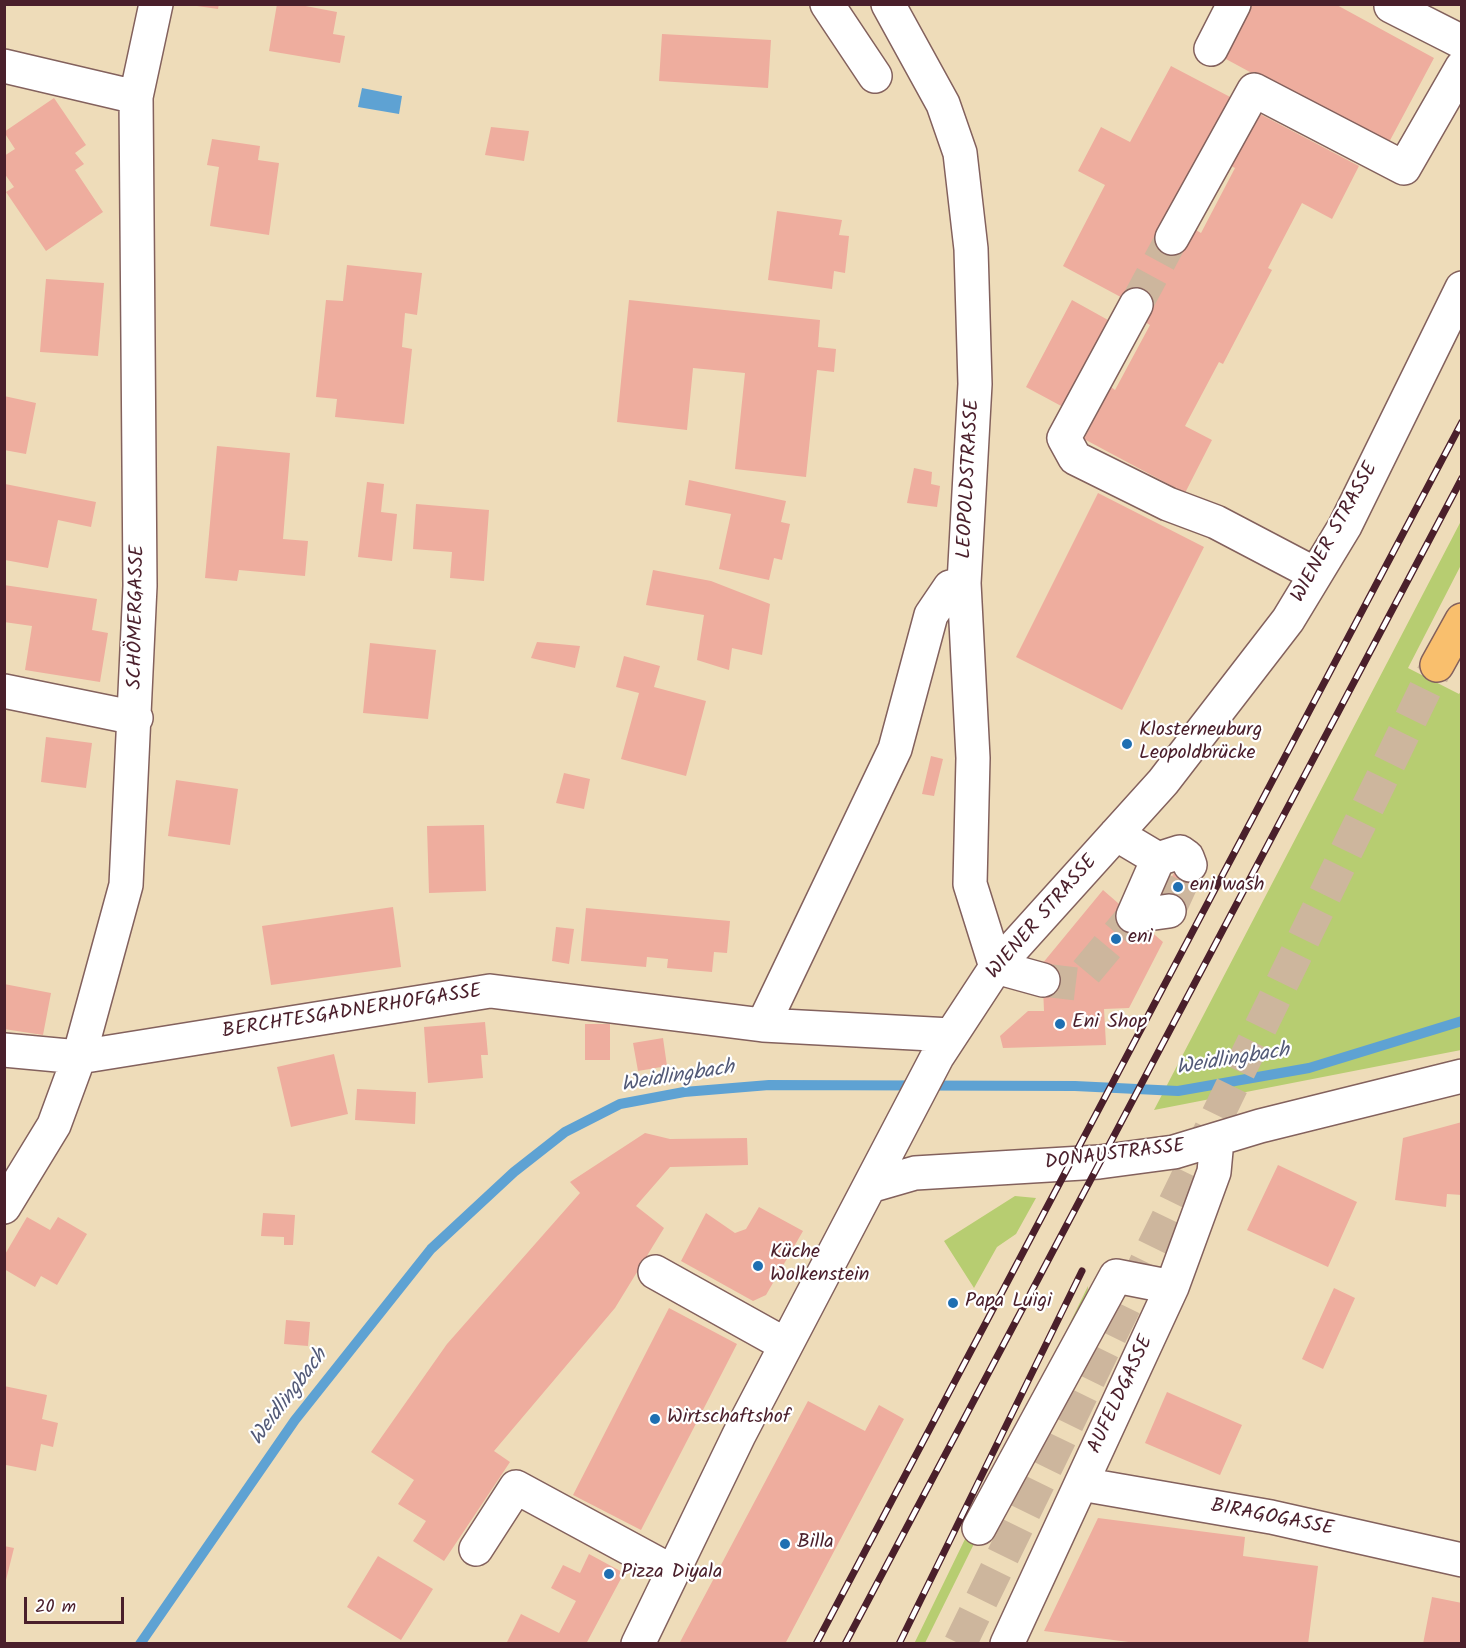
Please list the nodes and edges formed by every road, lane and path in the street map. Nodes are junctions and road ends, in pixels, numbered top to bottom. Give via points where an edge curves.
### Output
1 (156, 4) edge
2 (827, 4) edge
3 (888, 4) edge
4 (1234, 4) edge
5 (1392, 4) edge
6 (1461, 42) edge
7 (1211, 49) dead end
8 (4, 66) edge
9 (1461, 67) edge
10 (875, 76) dead end
11 (136, 97) junction
12 (1172, 238) tunnel mouth
13 (1461, 288) edge
14 (1136, 305) tunnel mouth
15 (1315, 574) junction
16 (964, 583) junction
17 (1461, 620) edge
18 (1437, 665) tunnel mouth
19 (4, 691) edge
20 (136, 718) junction
21 (1116, 834) junction
22 (1158, 859) junction
23 (1190, 865) dead end
24 (1168, 911) dead end
25 (996, 967) junction
26 (1043, 980) tunnel mouth
27 (763, 1025) junction
28 (944, 1046) junction
29 (4, 1050) edge
30 (79, 1058) junction
31 (1461, 1076) edge
32 (1217, 1140) junction
33 (870, 1186) junction
34 (4, 1208) edge
35 (656, 1272) dead end
36 (1172, 1287) junction
37 (786, 1345) junction
38 (1081, 1484) junction
39 (979, 1528) dead end
40 (477, 1549) dead end
41 (1461, 1560) edge
42 (673, 1572) junction
43 (638, 1644) edge
44 (1007, 1644) edge

1 - 11 street, SCHÖMERGASSE
2 - 10 street
3 - 16 street, LEOPOLDSTRASSE via 942,104 960,153 971,249 975,384
4 - 7 street
5 - 6 street
8 - 11 street
9 - 12 street via 1404,168 1254,90
11 - 20 street, SCHÖMERGASSE via 140,586
13 - 15 street, WIENER STRASSE via 1344,526
14 - 15 street via 1064,438 1075,458 1168,504 1216,522
15 - 21 street, WIENER STRASSE via 1288,620 1163,782
16 - 25 street, LEOPOLDSTRASSE via 973,758 970,884
16 - 27 street via 950,586 931,615 895,749
17 - 18 main road
19 - 20 street
20 - 30 street, SCHÖMERGASSE via 126,885
21 - 22 street
21 - 25 street, WIENER STRASSE
22 - 23 street via 1180,852
22 - 24 street via 1133,916
25 - 26 street
25 - 28 street, WIENER STRASSE
27 - 28 street, BERCHTESGADNERHOFGASSE
27 - 30 street, BERCHTESGADNERHOFGASSE via 490,991
28 - 33 street, WIENER STRASSE
29 - 30 street, BERCHTESGADNERHOFGASSE
30 - 34 street, SCHÖMERGASSE via 54,1125
31 - 32 street, DONAUSTRASSE
32 - 33 street, DONAUSTRASSE via 1174,1152 1099,1162 915,1173
32 - 36 street, AUFELDGASSE via 1214,1172
33 - 37 street, WIENER STRASSE
35 - 37 street
36 - 38 street, AUFELDGASSE
36 - 39 street via 1116,1276
37 - 42 street, WIENER STRASSE
38 - 41 street, BIRAGOGASSE via 1270,1517
38 - 44 street, AUFELDGASSE
40 - 42 street via 516,1487
42 - 43 street, WIENER STRASSE

